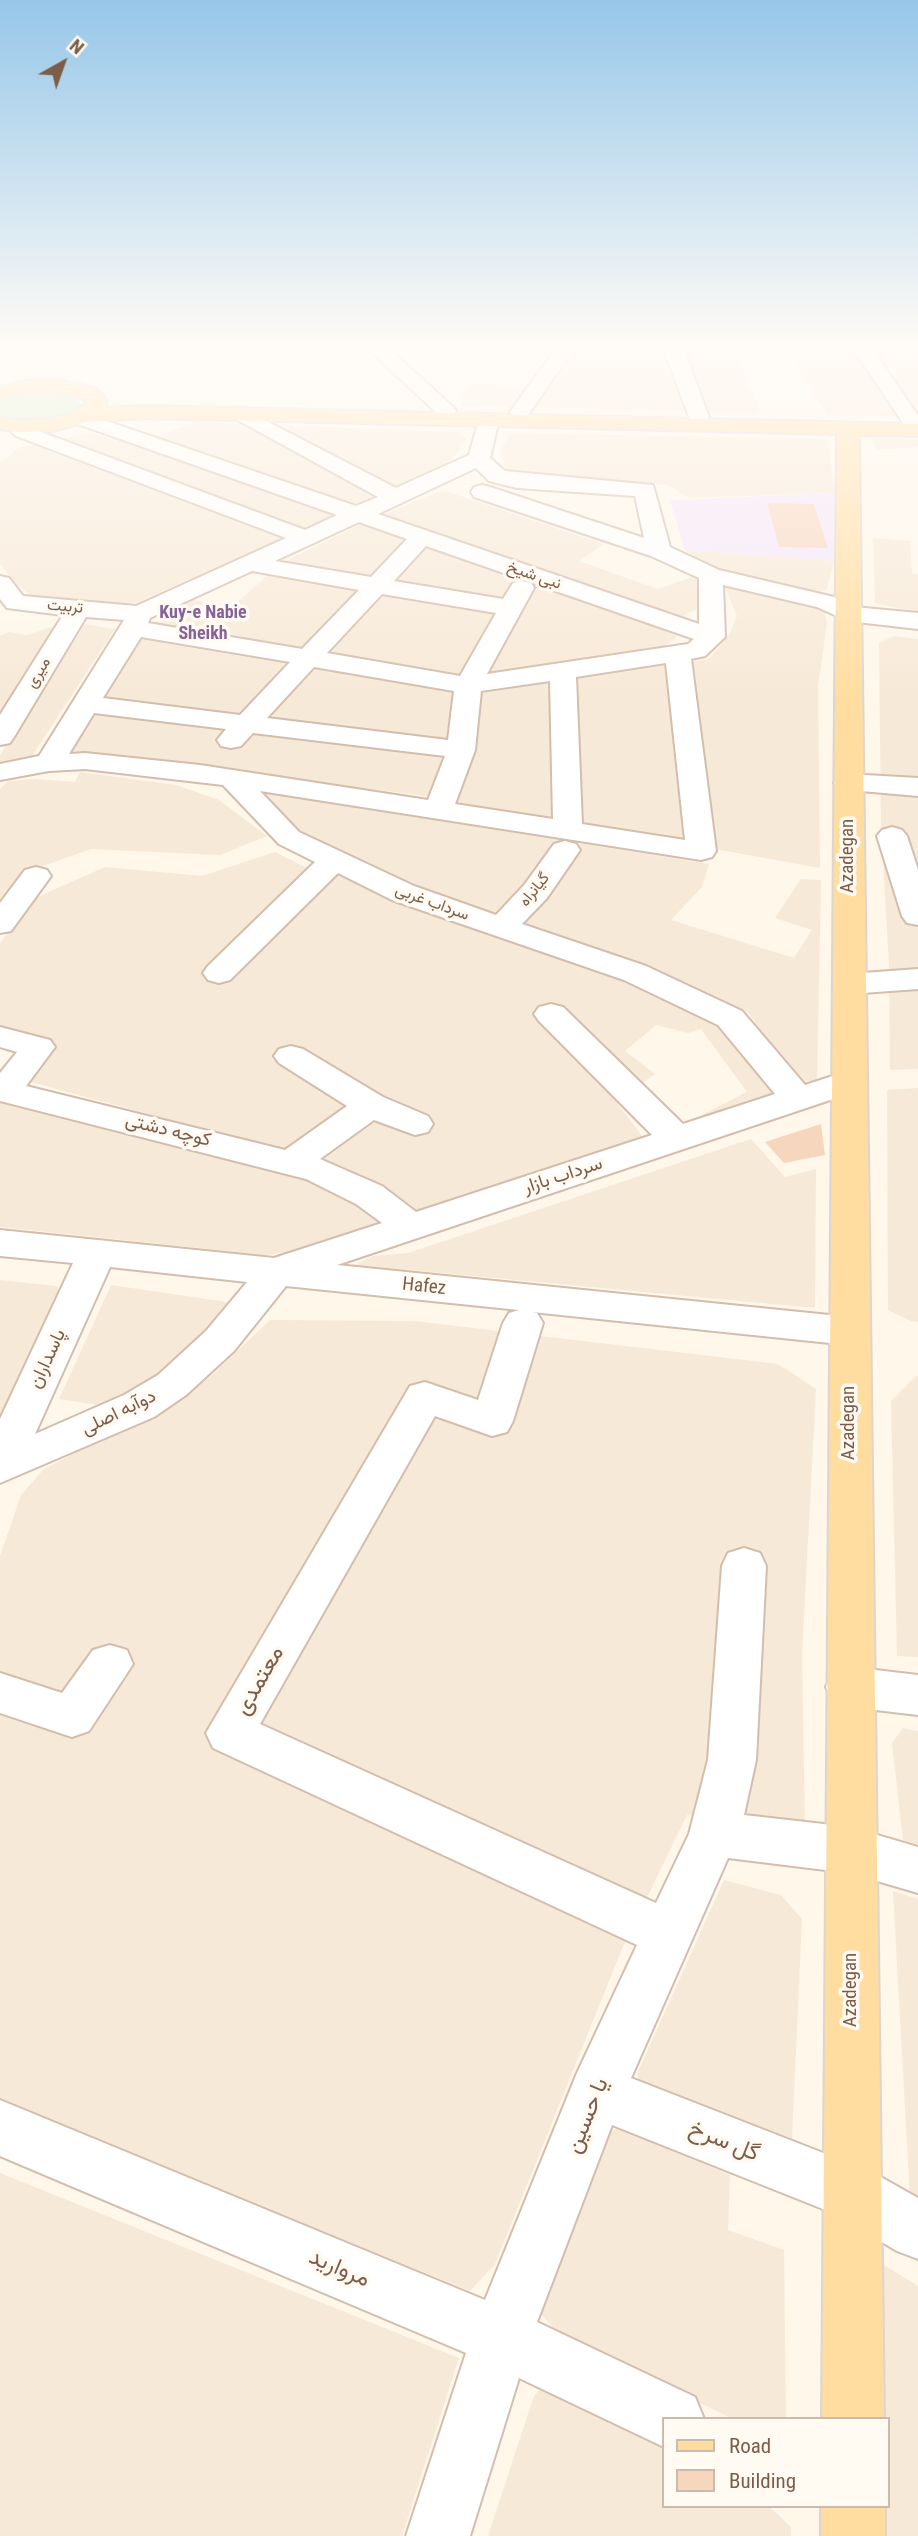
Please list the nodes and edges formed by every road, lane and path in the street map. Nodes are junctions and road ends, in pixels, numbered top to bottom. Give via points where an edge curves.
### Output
1 (121, 465) edge
2 (218, 465) edge
3 (336, 465) edge
4 (466, 465) edge
5 (485, 465) edge
6 (848, 465) edge
7 (440, 478) junction
8 (397, 498) junction
9 (356, 514) junction
10 (422, 537) junction
11 (306, 538) junction
12 (659, 551) junction
13 (250, 564) junction
14 (530, 574) junction
15 (711, 576) junction
16 (0, 583) edge
17 (375, 585) junction
18 (48, 606) junction
19 (79, 608) junction
20 (510, 608) junction
21 (848, 614) junction
22 (136, 621) junction
23 (918, 621) edge
24 (12, 623) dead end
25 (712, 637) junction
26 (678, 655) junction
27 (308, 657) junction
28 (563, 671) junction
29 (0, 682) edge
30 (32, 685) junction
31 (468, 685) junction
32 (86, 704) junction
33 (245, 725) junction
34 (0, 737) edge
35 (461, 750) junction
36 (49, 763) junction
37 (0, 772) edge
38 (200, 773) junction
39 (232, 778) junction
40 (848, 783) junction
41 (918, 787) edge
42 (438, 810) junction
43 (905, 836) edge
44 (848, 837) junction
45 (566, 840) junction
46 (334, 860) junction
47 (36, 876) dead end
48 (918, 916) edge
49 (0, 924) edge
50 (502, 927) junction
51 (219, 972) dead end
52 (918, 979) edge
53 (849, 984) junction
54 (551, 1014) dead end
55 (0, 1037) edge
56 (291, 1056) dead end
57 (848, 1082) junction
58 (797, 1098) junction
59 (371, 1105) junction
60 (415, 1124) dead end
61 (677, 1139) junction
62 (292, 1162) junction
63 (412, 1227) junction
64 (0, 1243) edge
65 (97, 1253) junction
66 (277, 1271) junction
67 (523, 1323) dead end
68 (849, 1331) junction
69 (0, 1466) edge
70 (744, 1566) dead end
71 (110, 1664) dead end
72 (850, 1687) junction
73 (0, 1693) edge
74 (918, 1695) edge
75 (714, 1834) junction
76 (850, 1850) junction
77 (918, 1870) edge
78 (670, 1934) junction
79 (597, 2092) junction
80 (0, 2128) edge
81 (852, 2192) junction
82 (918, 2230) edge
83 (501, 2337) junction
84 (669, 2417) edge
85 (852, 2417) edge
86 (853, 2508) edge
87 (438, 2536) edge
88 (853, 2536) edge

1 - 11 street
2 - 9 street, نبی شیخ
3 - 8 street
4 - 7 street
5 - 12 street via 496,476 517,481 645,490
6 - 21 main road, Azadegan
7 - 8 street
7 - 12 street
8 - 9 street
9 - 10 street, نبی شیخ
9 - 11 street
10 - 14 street, نبی شیخ
10 - 17 street
11 - 13 street
12 - 15 street
13 - 17 street
13 - 22 street
14 - 20 street
14 - 25 street, نبی شیخ
15 - 21 street via 825,602
15 - 25 street
16 - 18 street, تربیت via 16,603
17 - 20 street
17 - 27 street
18 - 19 street, تربیت
18 - 24 street
19 - 22 street, تربیت
19 - 30 street, میری
20 - 31 street
21 - 23 street
21 - 40 main road, Azadegan
22 - 27 street, تربیت
22 - 32 street
25 - 26 street, تربیت via 696,651
26 - 28 street, تربیت
26 - 45 street via 701,851
27 - 31 street, تربیت
27 - 33 street
28 - 31 street, تربیت
28 - 45 street
29 - 30 street
30 - 34 street, میری
31 - 35 street
32 - 33 street
32 - 36 street
33 - 35 street
33 - 38 street
35 - 42 street
36 - 37 street
36 - 38 street via 85,761
38 - 39 street
39 - 42 street
39 - 46 street, سرداب غربی via 289,838
40 - 41 street
40 - 44 main road, Azadegan
42 - 45 street
43 - 44 street
43 - 48 street
44 - 53 main road, Azadegan
45 - 50 street, گیانراه via 536,891
46 - 50 street, سرداب غربی via 402,893
46 - 51 street
47 - 49 street
50 - 58 street, سرداب غربی via 635,973 730,1018
52 - 53 street
53 - 57 main road, Azadegan
54 - 61 street
55 - 62 street, کوچه دشتی via 38,1047 4,1091
56 - 59 street
57 - 58 street, سرداب بازار
57 - 68 main road, Azadegan
58 - 61 street, سرداب بازار
59 - 60 street
59 - 62 street
61 - 63 street, سرداب بازار
62 - 63 street, کوچه دشتی via 346,1182
63 - 66 street, سرداب بازار
64 - 65 street, Hafez
65 - 66 street, Hafez
65 - 69 street, پاسداران
66 - 68 street, Hafez
66 - 69 street, دوآبه اصلی via 220,1340 172,1385 139,1406
67 - 78 street, معتمدی via 492,1421 425,1397 230,1734
68 - 72 main road, Azadegan
70 - 75 street, یا حسین via 732,1760
71 - 73 street via 72,1717
72 - 74 street
72 - 76 main road, Azadegan
75 - 76 street
75 - 78 street, یا حسین
76 - 77 street
76 - 81 main road, Azadegan
78 - 79 street, یا حسین
79 - 81 street, گل سرخ
79 - 83 street, یا حسین
80 - 83 street, مروارید
81 - 82 street, گل سرخ
81 - 85 main road, Azadegan
83 - 84 street, مروارید
83 - 87 street, یا حسین
86 - 88 main road

